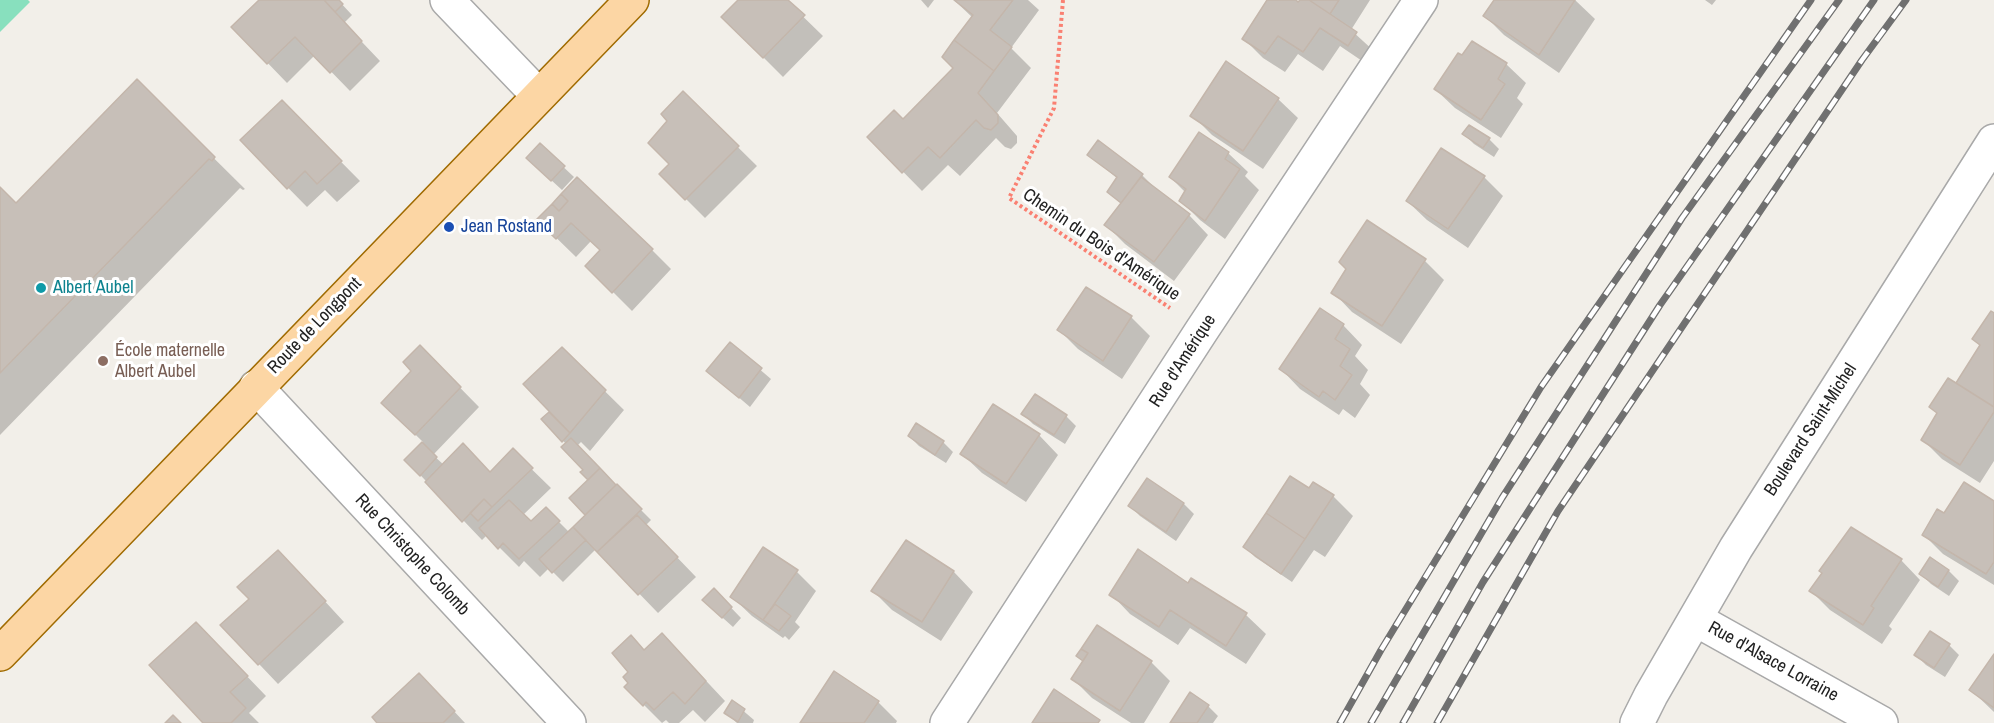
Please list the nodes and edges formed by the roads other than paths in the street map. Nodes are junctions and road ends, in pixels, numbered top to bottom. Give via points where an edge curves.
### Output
1 (447, 0) edge
2 (632, 0) edge
3 (1420, 0) edge
4 (538, 95) junction
5 (1994, 141) edge
6 (256, 387) junction
7 (1695, 619) junction
8 (0, 654) edge
9 (569, 723) edge
10 (947, 723) edge
11 (1637, 723) edge
12 (1881, 723) edge

1 - 4 street
2 - 4 main road, Route de Longpont
3 - 10 street, Rue d'Amérique
4 - 6 main road, Route de Longpont
5 - 7 street, Boulevard Saint-Michel
6 - 8 main road, Route de Longpont
6 - 9 street, Rue Christophe Colomb
7 - 11 street, Boulevard Saint-Michel
7 - 12 street, Rue d'Alsace Lorraine

